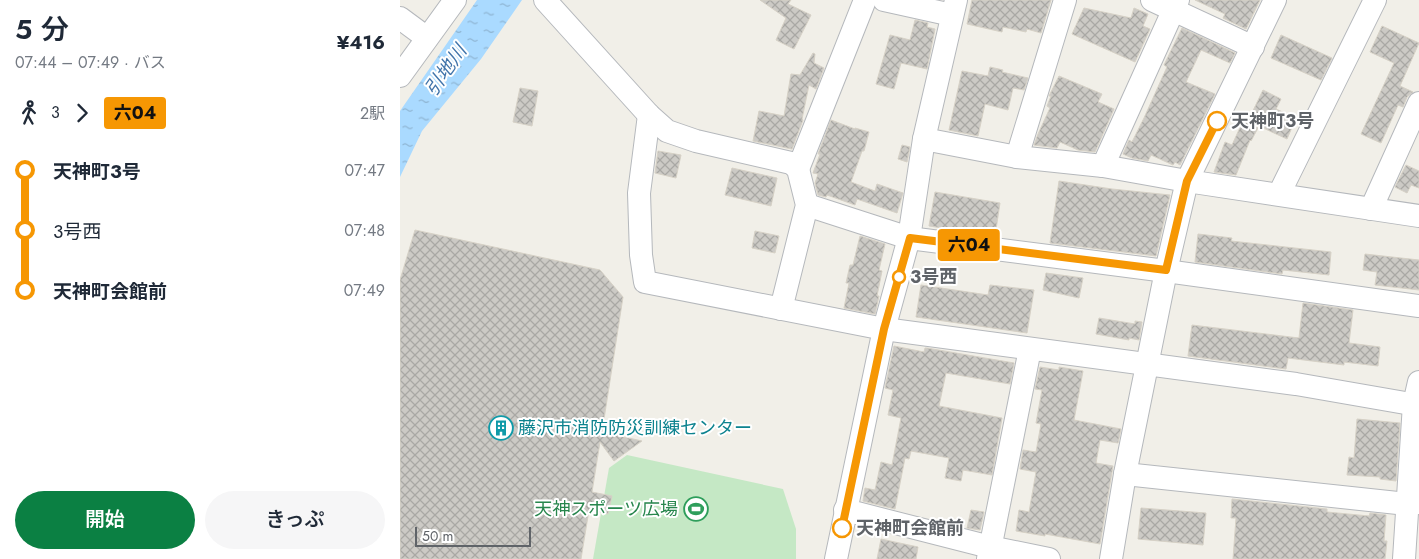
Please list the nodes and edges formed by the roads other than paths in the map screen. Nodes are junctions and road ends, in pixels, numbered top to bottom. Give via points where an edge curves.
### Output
1 (455, 0) edge
2 (545, 0) edge
3 (865, 0) edge
4 (884, 0) edge
5 (1065, 0) edge
6 (1152, 0) edge
7 (1275, 0) edge
8 (1375, 0) edge
9 (1176, 5) edge
10 (954, 8) edge
11 (400, 18) edge
12 (427, 38) junction
13 (1253, 47) junction
14 (400, 76) edge
15 (1419, 103) edge
16 (649, 115) junction
17 (924, 139) junction
18 (1017, 157) junction
19 (1103, 166) junction
20 (798, 169) junction
21 (1187, 181) junction
22 (1279, 194) junction
23 (807, 205) junction
24 (1371, 209) junction
25 (1419, 216) edge
26 (910, 238) junction
27 (1166, 270) junction
28 (1419, 306) edge
29 (781, 309) junction
30 (884, 329) junction
31 (1030, 349) junction
32 (1147, 364) junction
33 (1419, 382) edge
34 (1416, 404) edge
35 (1125, 474) junction
36 (1413, 503) edge
37 (845, 510) junction
38 (989, 553) edge
39 (836, 559) edge
40 (1049, 559) edge
41 (1111, 559) edge
42 (1404, 559) edge

1 - 12 street
2 - 16 street
3 - 20 street
4 - 10 street
5 - 18 street
6 - 9 street
7 - 13 street
8 - 22 street
9 - 13 street
9 - 19 street
10 - 17 street
11 - 12 street
12 - 14 street
13 - 21 street
15 - 24 street
16 - 20 street via 667,131 791,163
16 - 29 street via 639,193 645,282
17 - 18 street
17 - 26 street
18 - 19 street
19 - 21 street
20 - 23 street
21 - 22 street
21 - 27 street
22 - 24 street
23 - 26 street
23 - 29 street
24 - 25 street
26 - 27 street
26 - 30 street
27 - 28 street
27 - 32 street
29 - 30 street
30 - 31 street
30 - 37 street
31 - 32 street
31 - 38 street
32 - 34 street
32 - 35 street
33 - 34 street
34 - 36 street
35 - 36 street
35 - 41 street
36 - 42 street
37 - 38 street
37 - 39 street
38 - 40 street

